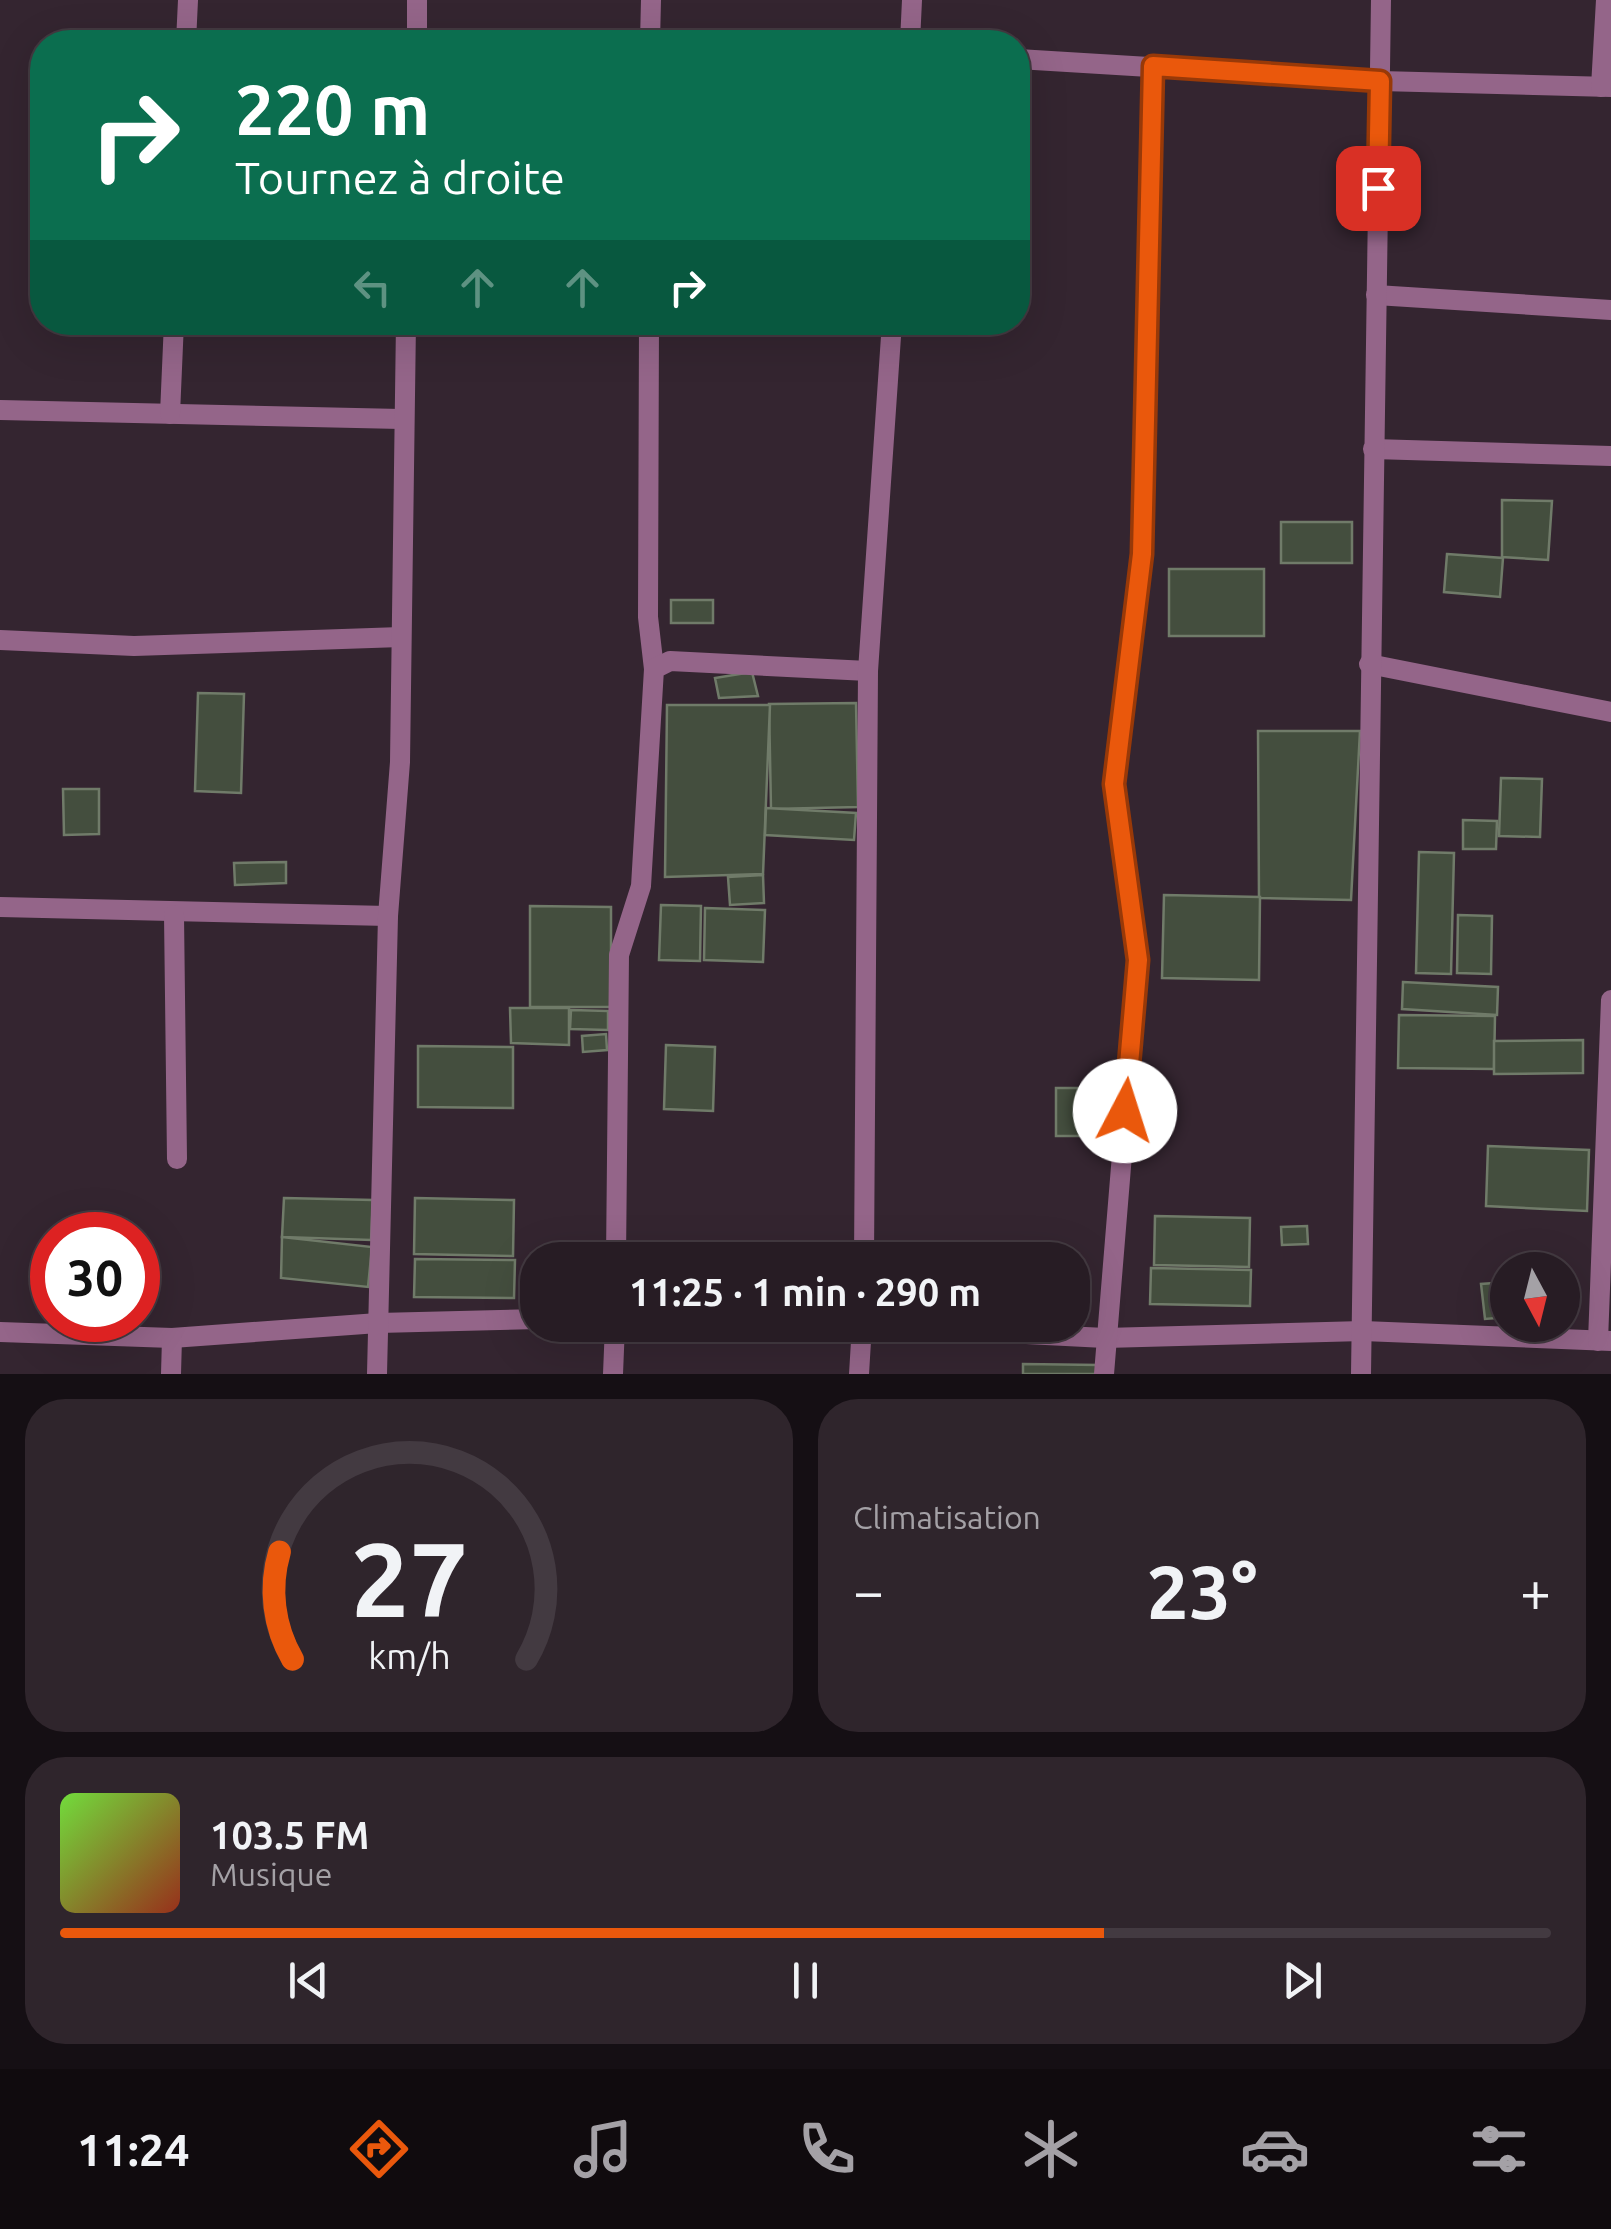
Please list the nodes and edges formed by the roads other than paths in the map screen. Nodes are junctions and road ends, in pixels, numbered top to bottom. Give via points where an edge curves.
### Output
1 (188, 0) edge
2 (417, 0) edge
3 (650, 0) edge
4 (912, 0) edge
5 (1381, 0) edge
6 (1606, 0) edge
7 (187, 30) edge
8 (416, 30) edge
9 (650, 30) edge
10 (911, 30) edge
11 (1030, 60) edge
12 (1153, 66) junction
13 (1380, 81) junction
14 (1606, 87) edge
15 (1376, 295) junction
16 (1611, 310) edge
17 (173, 335) edge
18 (405, 335) edge
19 (649, 335) edge
20 (891, 335) edge
21 (0, 410) edge
22 (170, 414) junction
23 (401, 419) junction
24 (1373, 450) junction
25 (1611, 456) edge
26 (401, 637) junction
27 (0, 640) edge
28 (1369, 664) junction
29 (654, 669) junction
30 (868, 672) junction
31 (1611, 712) edge
32 (0, 908) edge
33 (174, 915) junction
34 (388, 916) junction
35 (1611, 1000) edge
36 (177, 1159) dead end
37 (616, 1242) edge
38 (864, 1242) edge
39 (520, 1320) edge
40 (378, 1323) junction
41 (1363, 1331) junction
42 (0, 1332) edge
43 (1090, 1337) edge
44 (172, 1338) junction
45 (1104, 1338) junction
46 (1604, 1341) edge
47 (614, 1342) edge
48 (861, 1342) edge
49 (171, 1374) edge
50 (377, 1374) edge
51 (613, 1374) edge
52 (859, 1374) edge
53 (1104, 1374) edge
54 (1361, 1374) edge

1 - 7 street
2 - 8 street
3 - 9 street
4 - 10 street
5 - 13 street
6 - 14 street
11 - 12 street
12 - 13 street
12 - 45 street via 1142,554 1114,784 1138,960
13 - 14 street
13 - 15 street
15 - 16 street
15 - 24 street
17 - 22 street
18 - 23 street
19 - 29 street via 648,618
20 - 30 street
21 - 22 street
22 - 23 street
23 - 26 street
24 - 25 street
24 - 28 street
26 - 27 street via 134,646
26 - 34 street
28 - 31 street
28 - 41 street
29 - 30 street via 670,661
29 - 37 street via 641,886 618,956
30 - 38 street
32 - 33 street
33 - 34 street
33 - 36 street
34 - 40 street
35 - 46 street
39 - 40 street
40 - 44 street
40 - 50 street
41 - 45 street
41 - 46 street
41 - 54 street
42 - 44 street
43 - 45 street
44 - 49 street
45 - 53 street
47 - 51 street
48 - 52 street

